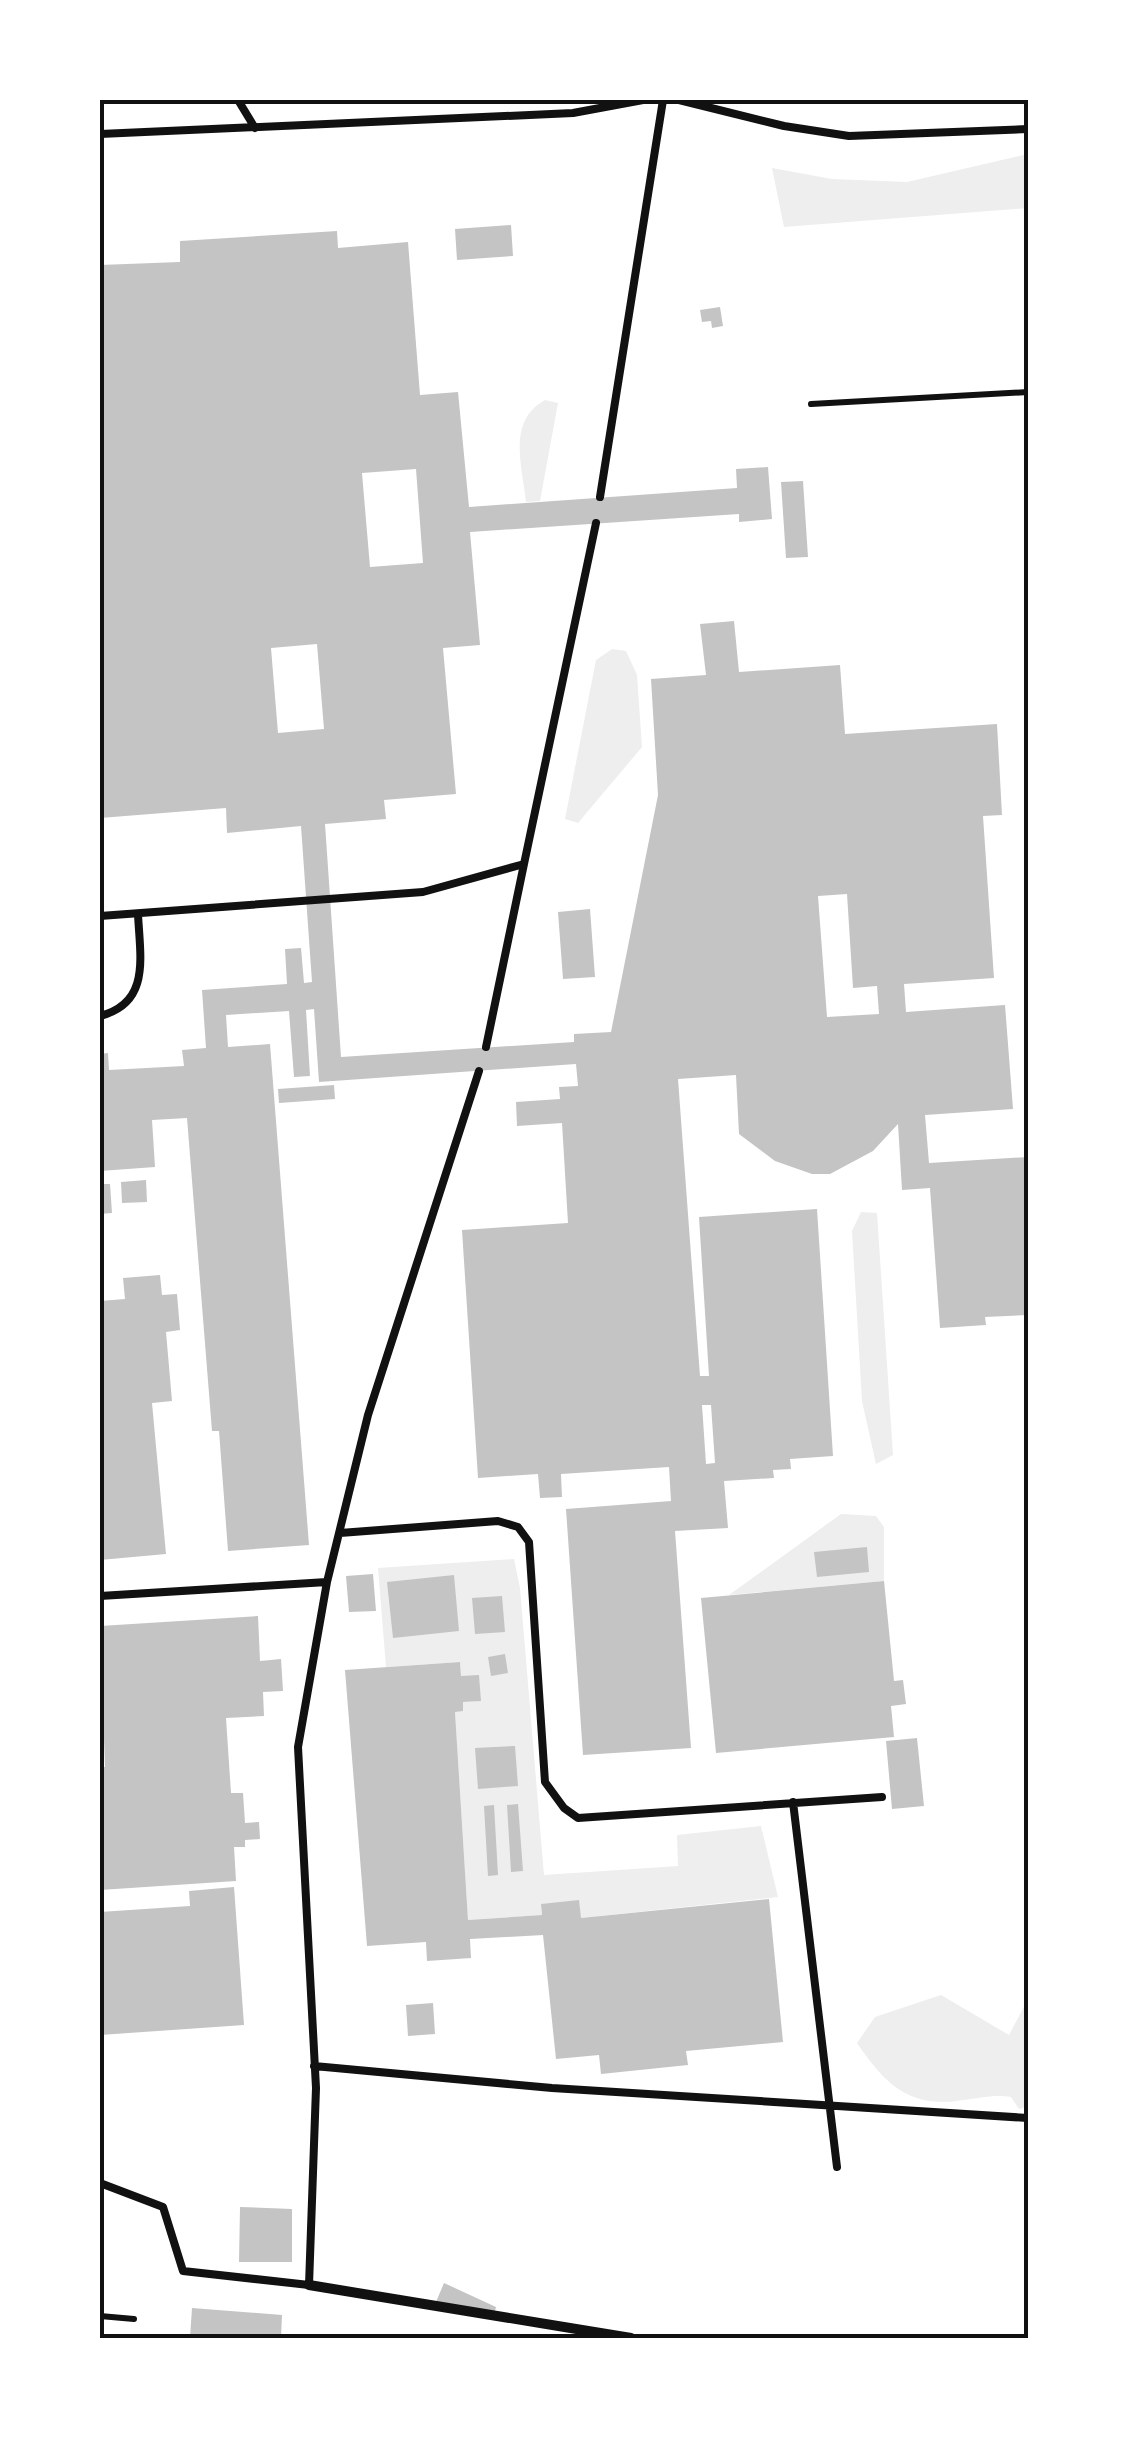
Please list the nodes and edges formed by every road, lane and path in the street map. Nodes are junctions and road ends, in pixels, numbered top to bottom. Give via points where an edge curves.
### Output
1 (238, 100) edge
2 (643, 100) edge
3 (663, 100) edge
4 (679, 100) edge
5 (255, 128) junction
6 (1028, 128) edge
7 (100, 134) edge
8 (1028, 392) edge
9 (811, 404) dead end
10 (600, 497) dead end
11 (596, 524) dead end
12 (524, 864) junction
13 (138, 914) junction
14 (100, 916) edge
15 (100, 1016) edge
16 (486, 1047) dead end
17 (479, 1071) dead end
18 (340, 1533) junction
19 (327, 1582) junction
20 (100, 1596) edge
21 (882, 1796) dead end
22 (793, 1802) junction
23 (314, 2066) junction
24 (828, 2105) junction
25 (1028, 2118) edge
26 (837, 2167) dead end
27 (100, 2183) edge
28 (308, 2285) junction
29 (100, 2316) edge
30 (134, 2318) dead end
31 (632, 2338) edge

1 - 5 lane
2 - 5 lane via 573,113
3 - 10 lane
4 - 6 lane via 850,136
5 - 7 lane
8 - 9 path
11 - 12 lane
12 - 13 lane via 423,892
12 - 16 lane
13 - 14 lane
13 - 15 lane via 142,980 128,1006
17 - 18 lane via 368,1415
18 - 19 lane
18 - 22 lane via 498,1521 518,1527 529,1542 546,1782 578,1818
19 - 20 lane
19 - 23 lane via 298,1747
21 - 22 lane
22 - 24 lane
23 - 24 lane
23 - 28 lane
24 - 25 lane
24 - 26 lane
27 - 28 lane via 163,2207 183,2272
28 - 31 street
29 - 30 path

